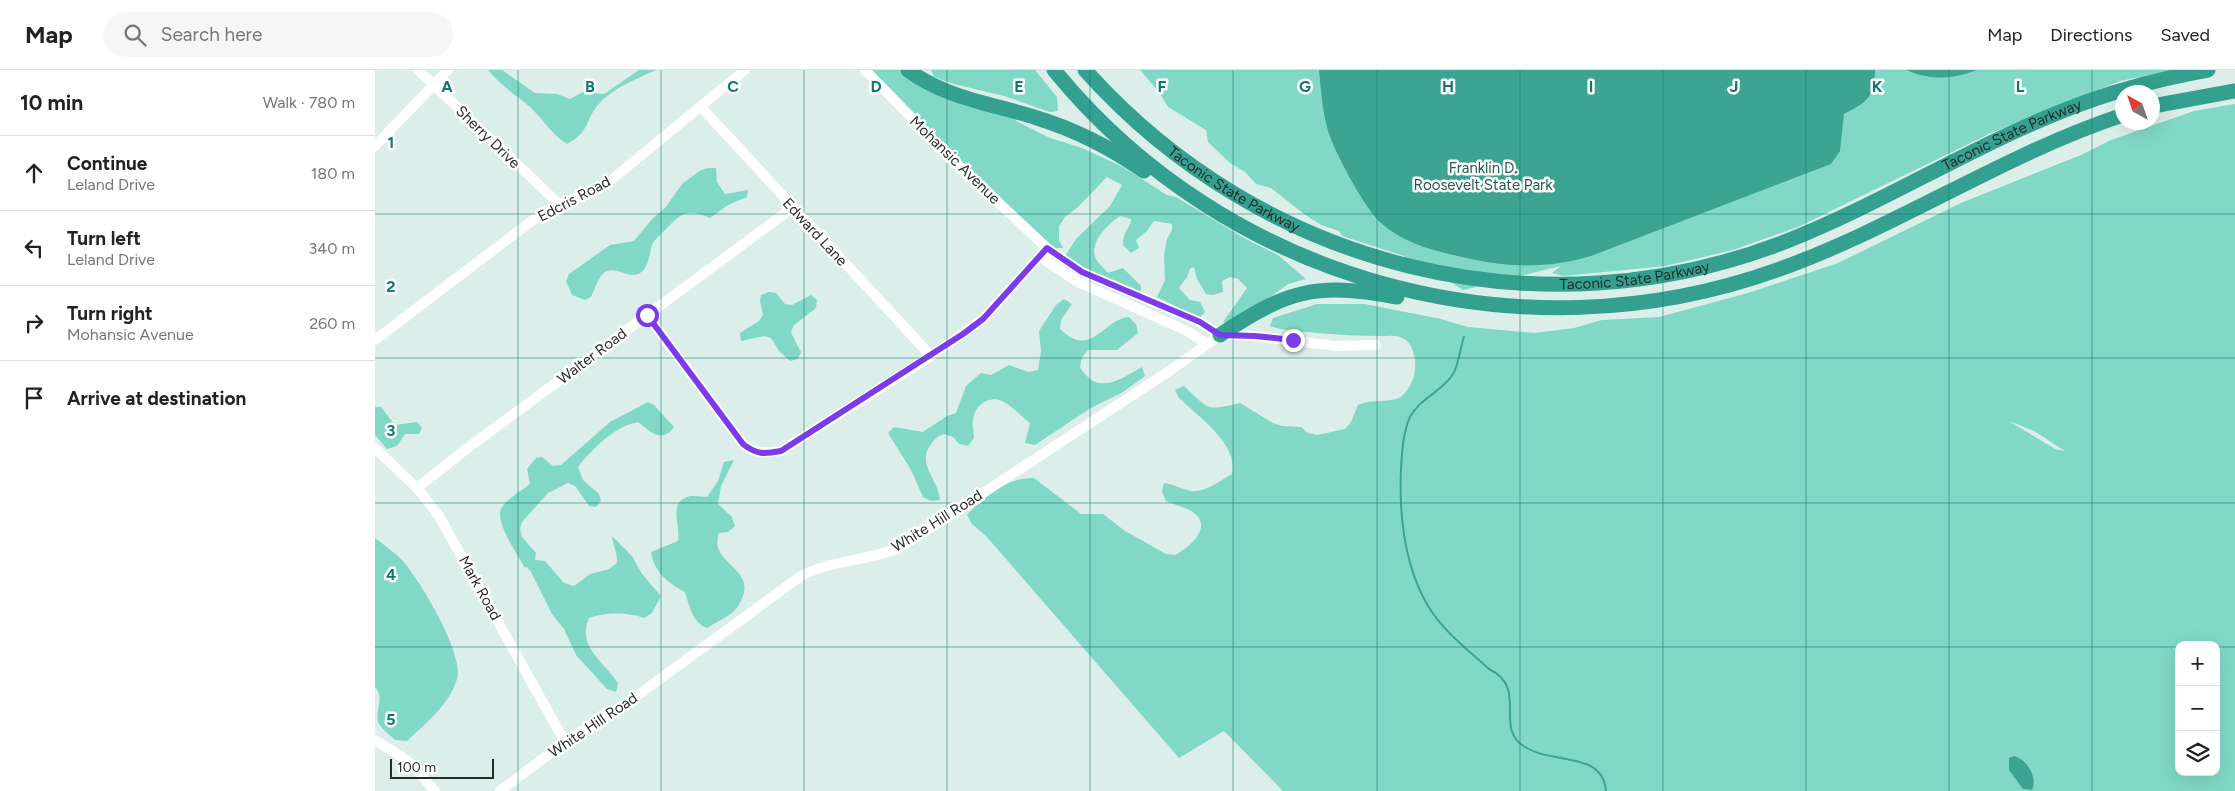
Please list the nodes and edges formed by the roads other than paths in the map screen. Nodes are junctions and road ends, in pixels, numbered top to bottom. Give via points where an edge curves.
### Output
1 (418, 70) edge
2 (448, 70) edge
3 (745, 70) edge
4 (865, 70) edge
5 (908, 70) edge
6 (1054, 70) edge
7 (1085, 70) edge
8 (1098, 70) edge
9 (2208, 70) edge
10 (434, 86) junction
11 (2235, 90) edge
12 (2160, 105) edge
13 (701, 107) junction
14 (1130, 115) junction
15 (2115, 118) edge
16 (375, 146) edge
17 (1200, 199) junction
18 (559, 204) junction
19 (792, 208) junction
20 (1047, 248) junction
21 (1501, 306) junction
22 (647, 315) junction
23 (375, 340) edge
24 (1214, 340) junction
25 (1376, 345) dead end
26 (931, 356) junction
27 (375, 448) edge
28 (417, 488) junction
29 (375, 740) edge
30 (565, 742) junction
31 (435, 791) edge
32 (500, 791) edge

1 - 10 street, Sherry Drive
2 - 10 street
3 - 13 street, Edcris Road
4 - 20 street, Mohansic Avenue via 956,163
5 - 17 highway via 945,91 1040,119 1081,135 1117,153 1175,193
6 - 17 highway, Taconic State Parkway via 1093,114 1131,149
7 - 14 highway, Taconic State Parkway
8 - 14 highway via 1126,101
9 - 14 highway, Taconic State Parkway via 2135,86 2062,111 1840,218 1762,250 1681,272 1580,284 1513,283 1463,277 1389,261 1342,246 1273,216 1229,192 1168,148
10 - 16 street
10 - 18 street, Sherry Drive
11 - 12 highway
13 - 18 street, Edcris Road via 604,186
13 - 19 street, Edward Lane
15 - 21 highway, Taconic State Parkway via 2028,152 1822,253 1752,279 1703,292 1627,304 1552,309
17 - 21 highway, Taconic State Parkway via 1262,236 1352,275 1425,295
18 - 23 street, Edcris Road via 545,211
19 - 22 street, Walter Road
19 - 26 street, Edward Lane
20 - 24 street, Mohansic Avenue via 1082,272 1200,322
20 - 24 street, Mohansic Avenue via 1046,261 1068,276
20 - 26 street via 983,319
21 - 24 highway via 1449,306 1367,292 1325,289 1273,303
22 - 26 street via 729,428 753,452 781,451
22 - 28 street, Walter Road
24 - 25 street, Mohansic Avenue via 1255,336 1336,346
24 - 30 street, White Hill Road via 899,548 811,570 801,576 634,698
27 - 28 street, Mark Road
28 - 30 street, Mark Road via 439,516
29 - 31 street via 408,761
30 - 32 street, White Hill Road

